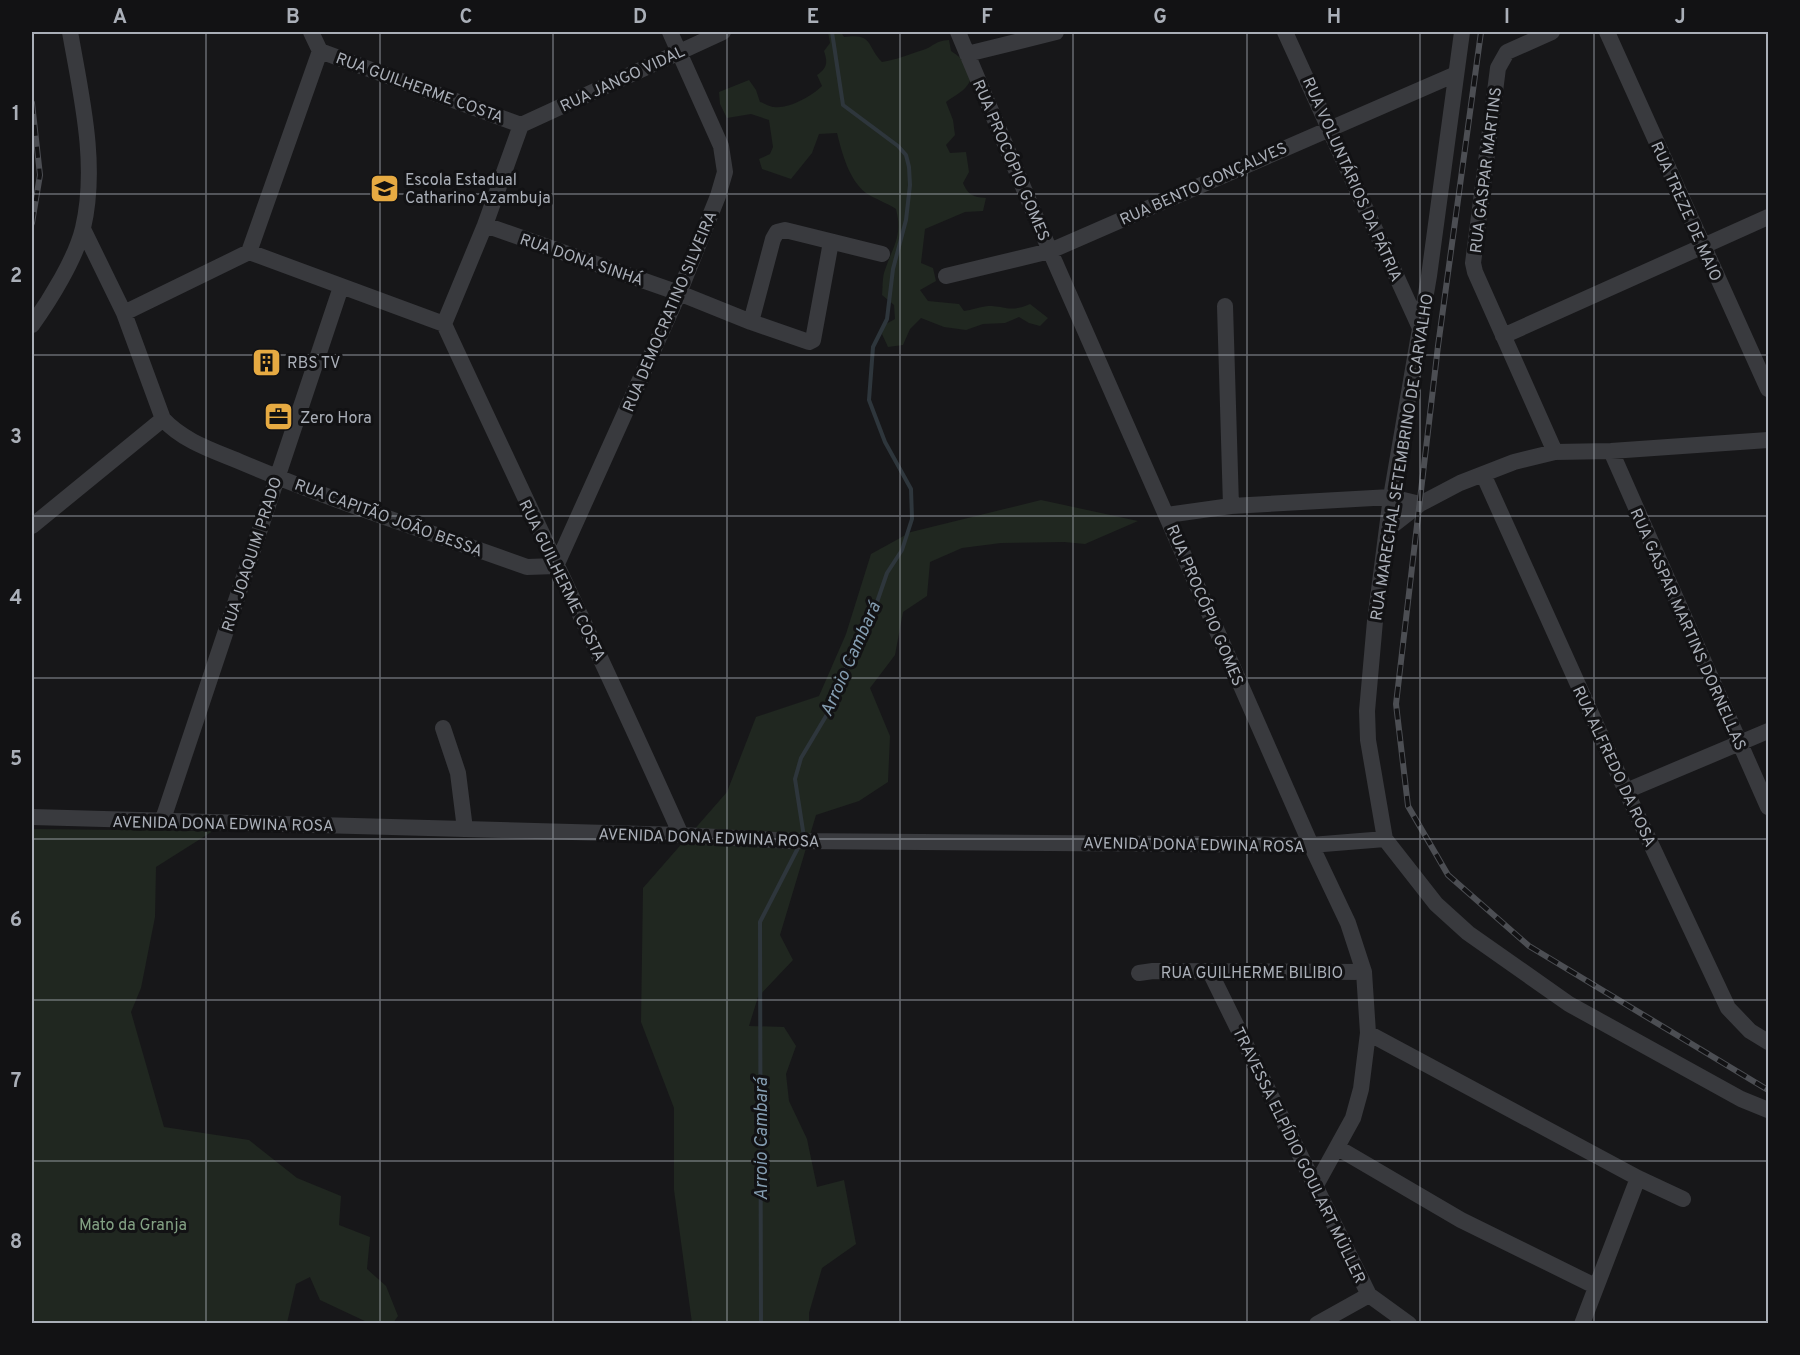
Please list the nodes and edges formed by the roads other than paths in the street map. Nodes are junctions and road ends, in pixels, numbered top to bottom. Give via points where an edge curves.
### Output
1 (70, 32) edge
2 (311, 32) edge
3 (670, 32) edge
4 (723, 32) edge
5 (958, 32) edge
6 (1056, 32) edge
7 (1285, 32) edge
8 (1462, 32) edge
9 (1552, 32) edge
10 (1607, 32) edge
11 (320, 51) junction
12 (680, 51) junction
13 (967, 54) junction
14 (1456, 74) junction
15 (521, 125) junction
16 (1330, 128) junction
17 (1768, 217) edge
18 (485, 225) junction
19 (83, 229) junction
20 (831, 242) junction
21 (1703, 246) junction
22 (1050, 251) junction
23 (249, 252) junction
24 (882, 254) dead end
25 (945, 276) dead end
26 (340, 287) junction
27 (679, 293) junction
28 (1225, 306) dead end
29 (124, 313) junction
30 (751, 322) junction
31 (444, 324) junction
32 (32, 325) edge
33 (1420, 328) junction
34 (1503, 336) junction
35 (1768, 389) edge
36 (163, 419) junction
37 (1768, 440) edge
38 (1611, 451) junction
39 (1555, 452) junction
40 (1483, 474) junction
41 (277, 477) junction
42 (1391, 497) junction
43 (1420, 504) junction
44 (1231, 506) junction
45 (1167, 515) junction
46 (32, 526) edge
47 (1388, 529) junction
48 (556, 566) junction
49 (443, 728) dead end
50 (1768, 730) edge
51 (1739, 744) junction
52 (1626, 790) junction
53 (1768, 807) edge
54 (32, 817) edge
55 (162, 822) junction
56 (465, 828) junction
57 (681, 835) junction
58 (1385, 839) junction
59 (1311, 845) junction
60 (1210, 972) junction
61 (1364, 972) junction
62 (1139, 973) dead end
63 (1368, 1033) junction
64 (1768, 1042) edge
65 (1768, 1110) edge
66 (1338, 1148) junction
67 (1638, 1178) junction
68 (1315, 1187) junction
69 (1683, 1199) dead end
70 (1595, 1286) junction
71 (1369, 1295) junction
72 (1317, 1323) edge
73 (1409, 1323) edge
74 (1582, 1323) edge

1 - 19 street via 89,176
2 - 11 street, RUA GUILHERME COSTA
3 - 12 street, RUA DEMOCRATINO SILVEIRA
4 - 12 street, RUA JANGO VIDAL
5 - 13 street, RUA PROCÓPIO GOMES
6 - 13 street
7 - 16 street, RUA VOLUNTÁRIOS DA PÁTRIA
8 - 14 street, RUA MARECHAL SETEMBRINO DE CARVALHO
9 - 34 street, RUA GASPAR MARTINS via 1507,52 1498,68 1473,263
10 - 21 street, RUA TREZE DE MAIO
11 - 15 street, RUA GUILHERME COSTA
11 - 23 street, RUA GUILHERME COSTA
12 - 15 street, RUA JANGO VIDAL
12 - 27 street, RUA DEMOCRATINO SILVEIRA via 721,146 725,172
13 - 22 street, RUA PROCÓPIO GOMES
14 - 16 street, RUA BENTO GONÇALVES
14 - 33 street, RUA MARECHAL SETEMBRINO DE CARVALHO
15 - 18 street, RUA GUILHERME COSTA
16 - 22 street, RUA BENTO GONÇALVES
16 - 33 street, RUA VOLUNTÁRIOS DA PÁTRIA
17 - 21 street
18 - 27 street, RUA DONA SINHÁ
18 - 31 street, RUA GUILHERME COSTA
19 - 29 street
19 - 32 street via 47,304
20 - 24 street
20 - 30 street via 785,230 777,232
20 - 30 street, RUA DONA SINHÁ via 813,340 809,342
21 - 34 street
21 - 35 street, RUA TREZE DE MAIO
22 - 25 street, RUA BENTO GONÇALVES
22 - 45 street, RUA PROCÓPIO GOMES
23 - 26 street
23 - 29 street
26 - 31 street
26 - 41 street, RUA JOAQUIM PRADO
27 - 30 street, RUA DONA SINHÁ
27 - 48 street, RUA DEMOCRATINO SILVEIRA
28 - 44 street
29 - 36 street
31 - 48 street, RUA GUILHERME COSTA
33 - 42 street, RUA MARECHAL SETEMBRINO DE CARVALHO
34 - 39 street, RUA GASPAR MARTINS
36 - 41 street, RUA CAPITÃO JOÃO BESSA via 191,440
36 - 46 street
37 - 38 street
38 - 39 street
38 - 51 street, RUA GASPAR MARTINS DORNELLAS
39 - 40 street
40 - 43 street
40 - 52 street, RUA ALFREDO DA ROSA
41 - 48 street, RUA CAPITÃO JOÃO BESSA via 527,567
41 - 55 street, RUA JOAQUIM PRADO
42 - 43 street
42 - 44 street
42 - 47 street, RUA MARECHAL SETEMBRINO DE CARVALHO
43 - 47 street
44 - 45 street
45 - 59 street, RUA PROCÓPIO GOMES
47 - 58 street, RUA MARECHAL SETEMBRINO DE CARVALHO via 1367,711
48 - 57 street, RUA GUILHERME COSTA
49 - 56 street via 458,773
50 - 51 street
51 - 52 street
51 - 53 street, RUA GASPAR MARTINS DORNELLAS
52 - 64 street, RUA ALFREDO DA ROSA via 1728,1008 1750,1031
54 - 55 street, AVENIDA DONA EDWINA ROSA
55 - 56 street, AVENIDA DONA EDWINA ROSA
56 - 57 street, AVENIDA DONA EDWINA ROSA
57 - 59 street, AVENIDA DONA EDWINA ROSA via 816,842
58 - 59 street, AVENIDA DONA EDWINA ROSA
58 - 65 street, RUA MARECHAL SETEMBRINO DE CARVALHO via 1436,904 1497,954 1569,1004
59 - 61 street, RUA PROCÓPIO GOMES via 1348,923
60 - 61 street, RUA GUILHERME BILIBIO
60 - 62 street, RUA GUILHERME BILIBIO
60 - 68 street, TRAVESSA ELPÍDIO GOULART MÜLLER
61 - 63 street, RUA PROCÓPIO GOMES
63 - 66 street, RUA PROCÓPIO GOMES via 1361,1089 1353,1118
63 - 67 street
66 - 68 street, RUA PROCÓPIO GOMES
66 - 70 street via 1461,1220
67 - 69 street
67 - 70 street
68 - 71 street, TRAVESSA ELPÍDIO GOULART MÜLLER
70 - 74 street
71 - 72 street
71 - 73 street, TRAVESSA ELPÍDIO GOULART MÜLLER

